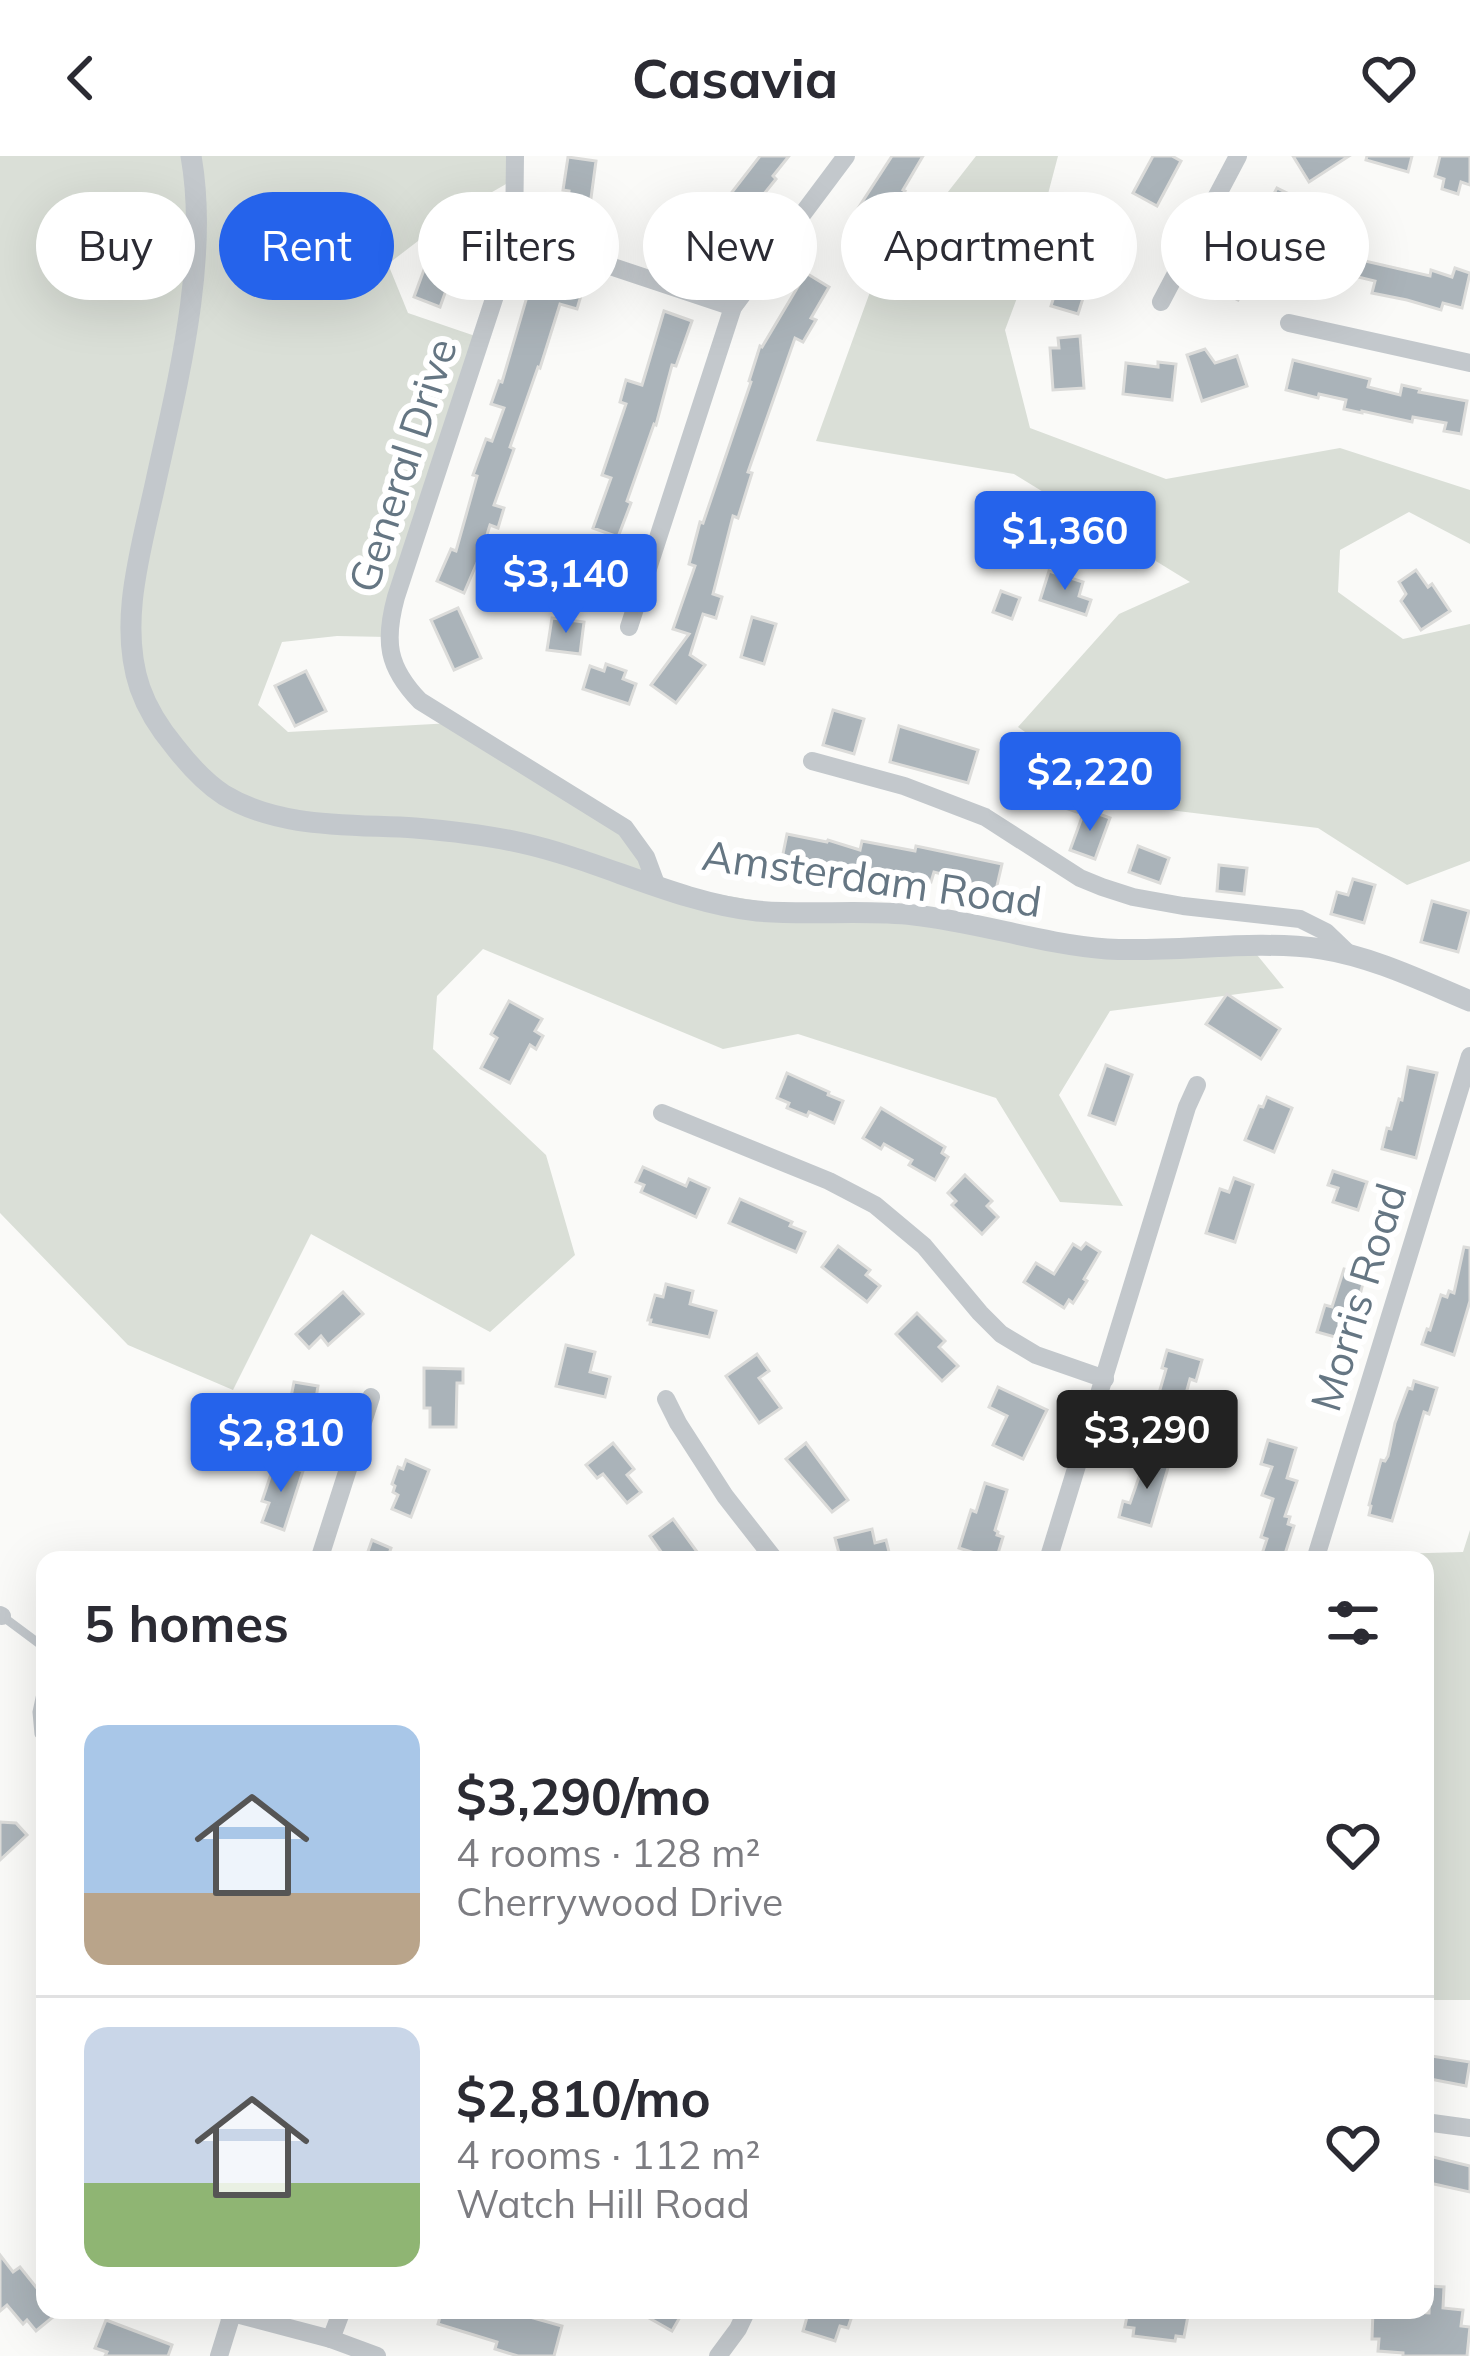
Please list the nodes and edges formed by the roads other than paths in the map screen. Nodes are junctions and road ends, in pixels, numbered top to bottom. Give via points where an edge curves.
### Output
1 (191, 156) edge
2 (515, 156) edge
3 (846, 156) edge
4 (1238, 156) edge
5 (515, 192) edge
6 (619, 269) edge
7 (494, 300) edge
8 (1162, 302) dead end
9 (733, 307) junction
10 (1288, 322) dead end
11 (1470, 363) edge
12 (629, 627) dead end
13 (812, 761) dead end
14 (656, 884) junction
15 (1350, 955) junction
16 (1470, 1001) edge
17 (1470, 1056) edge
18 (1197, 1084) dead end
19 (662, 1113) dead end
20 (1105, 1379) junction
21 (371, 1397) dead end
22 (666, 1399) dead end
23 (322, 1551) edge
24 (768, 1551) edge
25 (1051, 1551) edge
26 (1318, 1551) edge
27 (1, 1616) edge
28 (36, 1641) edge
29 (1434, 2123) edge
30 (1470, 2128) edge
31 (225, 2319) edge
32 (253, 2319) edge
33 (339, 2319) edge
34 (743, 2319) edge
35 (331, 2339) junction
36 (218, 2356) edge
37 (377, 2356) edge
38 (718, 2356) edge

1 - 14 street, Amsterdam Road via 196,202 184,345 133,603 138,684 158,725 209,785 254,809 524,843
2 - 5 street, General Drive
3 - 9 street
4 - 8 street
6 - 9 street
7 - 14 street, General Drive via 396,597 391,653 420,701 625,828
9 - 12 street
10 - 11 street
13 - 15 street via 985,817 1102,887 1300,919
14 - 15 street, Amsterdam Road via 754,910 916,915 1110,949 1249,945
15 - 16 street, Amsterdam Road
17 - 26 street, Morris Road
18 - 20 street
19 - 20 street via 875,1205 924,1246 1001,1334
20 - 25 street
21 - 23 street
22 - 24 street
27 - 28 lane
29 - 30 street
31 - 36 street
32 - 35 street
33 - 35 street
34 - 38 street
35 - 37 street

